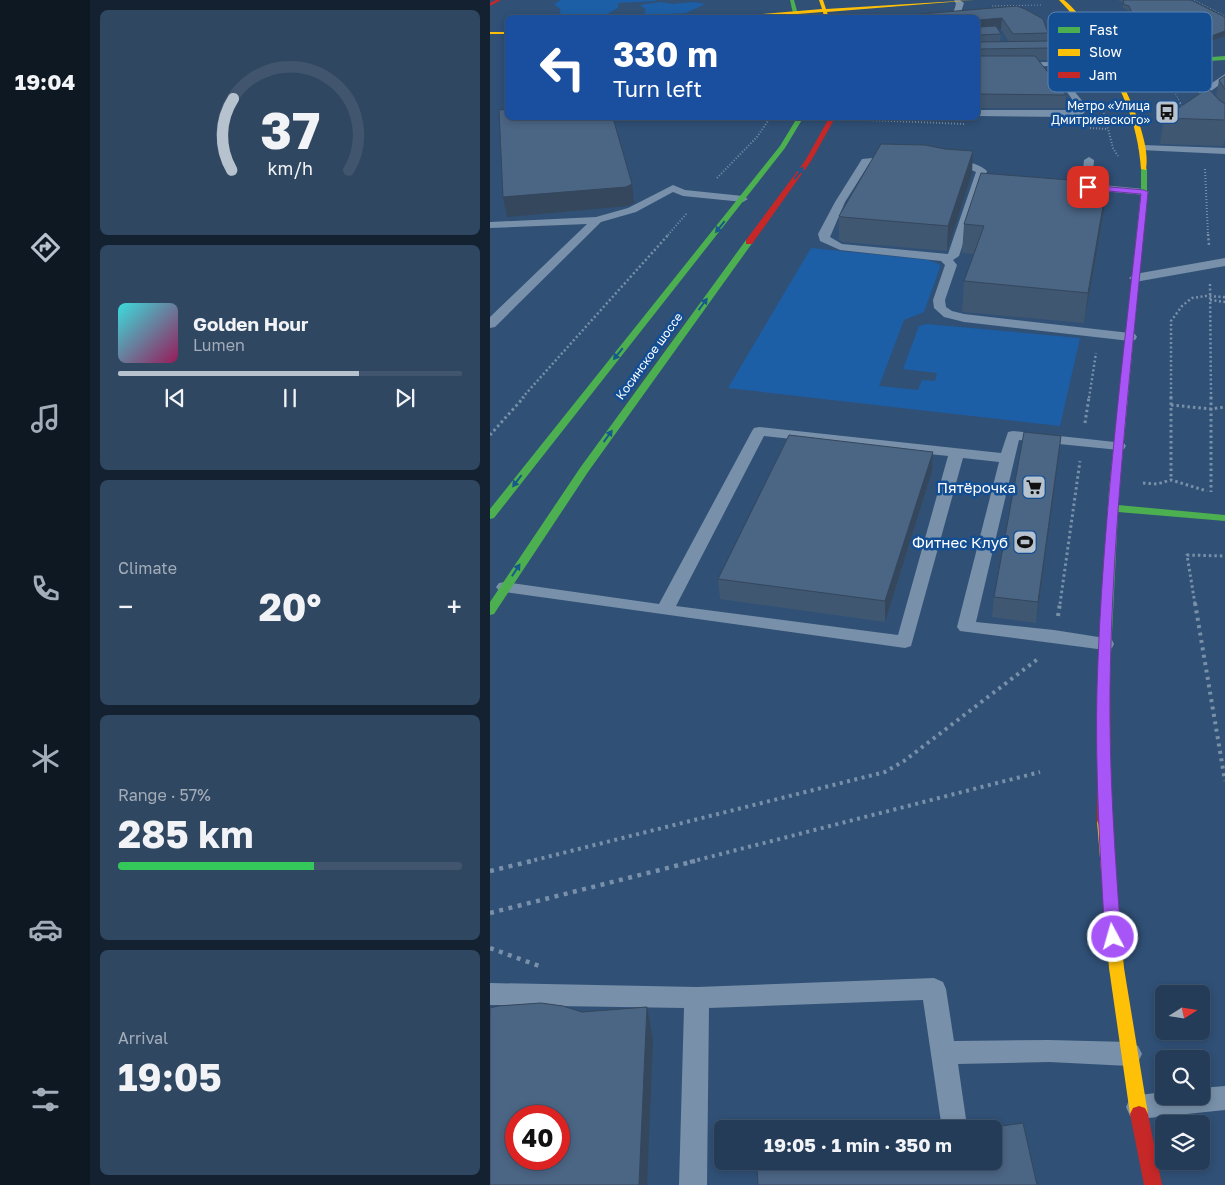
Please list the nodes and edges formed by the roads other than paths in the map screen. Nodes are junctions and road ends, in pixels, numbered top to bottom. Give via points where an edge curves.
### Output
1 (499, 0) edge
2 (792, 0) edge
3 (838, 0) edge
4 (973, 0) edge
5 (1061, 0) edge
6 (984, 1) edge
7 (774, 4) dead end
8 (958, 4) edge
9 (490, 5) edge
10 (903, 5) junction
11 (824, 10) edge
12 (1075, 12) edge
13 (796, 14) edge
14 (727, 15) edge
15 (776, 15) edge
16 (784, 15) edge
17 (858, 15) edge
18 (1004, 43) edge
19 (1048, 50) edge
20 (980, 51) edge
21 (1009, 51) junction
22 (1225, 58) edge
23 (1212, 59) edge
24 (1048, 64) edge
25 (980, 65) edge
26 (1225, 77) edge
27 (1212, 86) edge
28 (1071, 92) edge
29 (1125, 92) edge
30 (1203, 92) edge
31 (980, 113) edge
32 (799, 120) edge
33 (831, 120) edge
34 (1225, 127) edge
35 (1143, 148) junction
36 (1225, 151) edge
37 (908, 160) edge
38 (1088, 160) dead end
39 (935, 162) edge
40 (1088, 187) junction
41 (1144, 192) junction
42 (743, 199) junction
43 (1066, 200) edge
44 (596, 220) junction
45 (490, 225) edge
46 (945, 258) junction
47 (1225, 262) edge
48 (1136, 278) junction
49 (490, 324) edge
50 (1130, 337) junction
51 (1119, 446) junction
52 (957, 452) junction
53 (1007, 458) junction
54 (1113, 508) junction
55 (490, 516) edge
56 (1225, 518) edge
57 (505, 587) junction
58 (665, 610) junction
59 (490, 611) edge
60 (1105, 644) junction
61 (490, 994) edge
62 (697, 998) junction
63 (943, 1053) junction
64 (1129, 1054) junction
65 (1225, 1098) edge
66 (1139, 1107) junction
67 (953, 1120) edge
68 (694, 1185) edge
69 (1153, 1185) edge

1 - 9 main road
2 - 13 main road
3 - 10 main road
4 - 8 main road
5 - 12 main road
6 - 8 main road
7 - 14 main road
8 - 10 main road
10 - 11 main road
10 - 17 main road
11 - 13 main road
13 - 15 main road
13 - 16 main road
18 - 21 lane
19 - 21 lane
20 - 21 lane
22 - 23 main road
24 - 25 lane
26 - 27 lane
28 - 31 lane via 1083,108 1080,112
29 - 35 main road via 1138,122
30 - 34 lane via 1215,117
32 - 42 main road, Косинское шоссе via 783,147
57 -> 33 main road, Косинское шоссе via 573,484 808,161
35 - 36 lane
35 - 41 main road
37 - 46 lane via 866,161 840,202 824,239 840,247
38 - 40 lane
39 - 46 lane via 971,166 982,171 977,194 953,256
40 - 41 lane
40 - 43 lane via 1085,201
41 - 48 main road
42 - 44 lane via 673,188 632,210
42 -> 55 main road, Косинское шоссе
44 - 45 lane
44 - 49 lane
46 - 50 lane via 951,265 939,300 940,308 948,314
47 - 48 lane
48 - 50 main road
50 - 51 main road
51 - 53 lane via 1013,435
51 - 54 main road
52 - 53 lane
52 - 58 lane via 759,431
52 - 58 lane via 905,642
53 - 60 lane via 966,627
54 - 56 main road
54 - 60 main road
57 - 58 lane
57 - 59 main road, Косинское шоссе
60 - 64 main road via 1103,787 1109,899 1121,1014
61 - 62 lane
62 - 63 lane via 934,989
62 - 68 lane
63 - 64 lane
63 - 67 lane
64 - 66 main road
65 - 66 lane
66 - 69 main road

